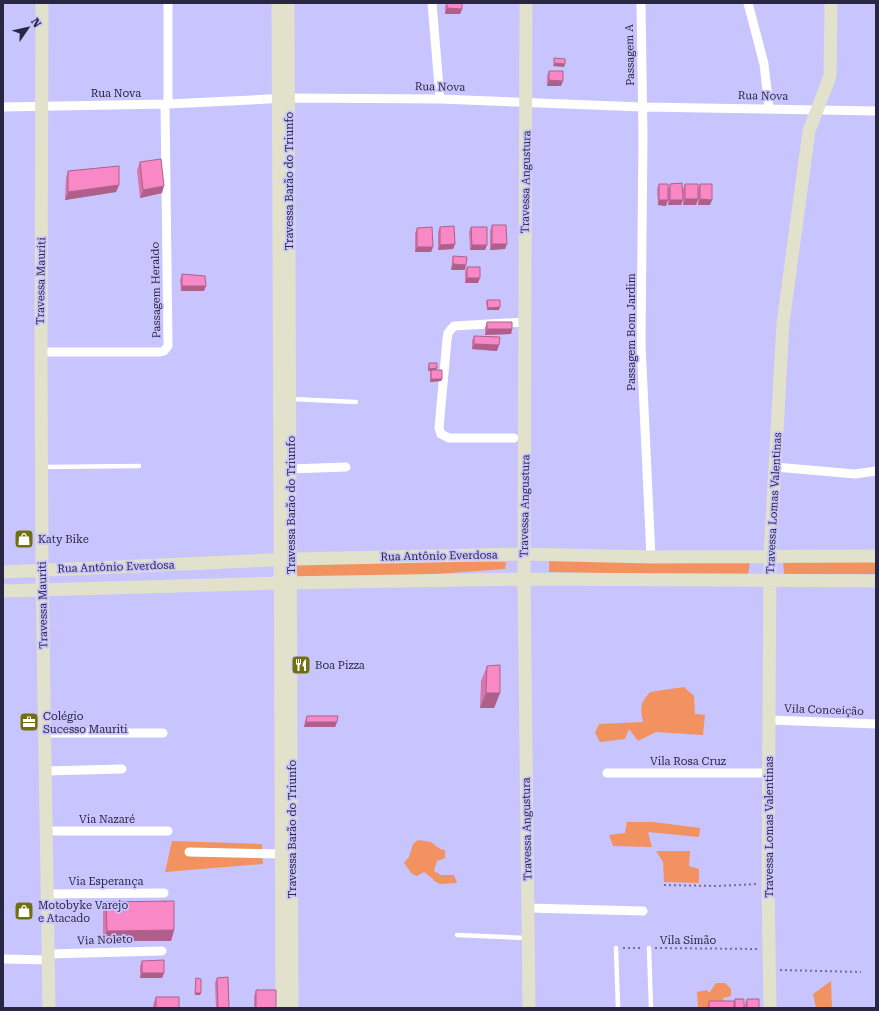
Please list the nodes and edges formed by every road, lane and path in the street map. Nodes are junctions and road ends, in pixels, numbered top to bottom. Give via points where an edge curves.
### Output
1 (42, 3) edge
2 (168, 3) edge
3 (278, 3) edge
4 (288, 3) edge
5 (432, 3) edge
6 (526, 3) edge
7 (641, 3) edge
8 (748, 3) edge
9 (831, 3) edge
10 (283, 32) junction
11 (284, 98) junction
12 (440, 99) junction
13 (527, 101) junction
14 (166, 104) junction
15 (43, 105) junction
16 (642, 106) junction
17 (3, 107) edge
18 (769, 108) junction
19 (818, 109) junction
20 (876, 111) edge
21 (525, 322) junction
22 (285, 344) junction
23 (41, 352) junction
24 (290, 399) junction
25 (356, 402) dead end
26 (520, 438) junction
27 (139, 466) dead end
28 (41, 467) junction
29 (346, 467) dead end
30 (775, 467) junction
31 (290, 469) junction
32 (876, 471) edge
33 (524, 554) junction
34 (770, 556) junction
35 (876, 556) edge
36 (651, 557) junction
37 (285, 560) junction
38 (42, 570) junction
39 (6, 571) edge
40 (524, 579) junction
41 (770, 581) junction
42 (876, 581) edge
43 (285, 584) junction
44 (6, 591) edge
45 (43, 591) junction
46 (770, 720) junction
47 (876, 724) edge
48 (45, 733) junction
49 (163, 733) dead end
50 (122, 768) dead end
51 (46, 772) junction
52 (607, 773) dead end
53 (769, 773) junction
54 (47, 831) junction
55 (168, 831) dead end
56 (287, 836) junction
57 (189, 852) dead end
58 (282, 854) junction
59 (756, 884) dead end
60 (664, 885) dead end
61 (164, 893) dead end
62 (48, 894) junction
63 (527, 908) junction
64 (643, 911) dead end
65 (457, 935) dead end
66 (528, 938) junction
67 (616, 948) joint
68 (649, 948) junction
69 (759, 949) dead end
70 (162, 951) dead end
71 (48, 957) junction
72 (3, 959) edge
73 (783, 970) dead end
74 (861, 972) dead end
75 (49, 1008) edge
76 (282, 1008) edge
77 (292, 1008) edge
78 (529, 1008) edge
79 (618, 1008) edge
80 (651, 1008) edge
81 (770, 1008) edge

1 - 15 street, Travessa Mauriti
2 - 14 street
3 - 10 street, Travessa Barão do Triunfo
4 - 10 street, Travessa Barão do Triunfo
5 - 12 street
6 - 13 street, Travessa Angustura
7 - 16 street, Passagem A
8 - 18 street via 764,64
9 - 19 street, Travessa Lomas Valentinas via 830,76
10 - 11 street, Travessa Barão do Triunfo
11 - 12 street, Rua Nova
11 - 14 street, Rua Nova
11 - 22 street, Travessa Barão do Triunfo
12 - 13 street, Rua Nova
13 - 16 street, Rua Nova
13 - 21 street, Travessa Angustura
14 - 15 street, Rua Nova
14 - 23 street, Passagem Heraldo via 168,346 160,352
15 - 17 street, Rua Nova
15 - 23 street, Travessa Mauriti
16 - 18 street, Rua Nova
16 - 36 street, Passagem Bom Jardim via 641,344
18 - 19 street, Rua Nova
19 - 20 street, Rua Nova
19 - 30 street, Travessa Lomas Valentinas via 809,131 783,323
21 - 26 street, Travessa Angustura
21 - 26 street via 454,326 448,333 439,428 441,434 449,438
22 - 24 street, Travessa Barão do Triunfo
22 - 37 street, Travessa Barão do Triunfo
23 - 28 street, Travessa Mauriti
24 - 25 lane
24 - 31 street, Travessa Barão do Triunfo
26 - 33 street, Travessa Angustura
27 - 28 lane
28 - 38 street, Travessa Mauriti
29 - 31 street
30 - 32 street via 855,474
30 - 34 street, Travessa Lomas Valentinas
31 - 37 street, Travessa Barão do Triunfo
33 - 36 street, Rua Antônio Everdosa
33 - 37 street, Rua Antônio Everdosa
33 - 40 street, Travessa Angustura
34 - 35 street, Rua Antônio Everdosa
34 - 36 street, Rua Antônio Everdosa
34 - 41 street, Travessa Lomas Valentinas
37 - 38 street, Rua Antônio Everdosa
37 - 43 street, Travessa Barão do Triunfo
38 - 39 street, Rua Antônio Everdosa
38 - 45 street, Travessa Mauriti
39 - 44 street via 14,575 16,581 14,587
40 - 41 street, Rua Antônio Everdosa
40 - 43 street, Rua Antônio Everdosa
40 - 63 street, Travessa Angustura
41 - 42 street, Rua Antônio Everdosa
41 - 46 street, Travessa Lomas Valentinas
43 - 45 street, Rua Antônio Everdosa
43 - 56 street, Travessa Barão do Triunfo
44 - 45 street, Rua Antônio Everdosa
45 - 48 street, Travessa Mauriti
46 - 47 street, Vila Conceição
46 - 53 street, Travessa Lomas Valentinas
48 - 49 street
48 - 51 street, Travessa Mauriti
50 - 51 street
51 - 54 street, Travessa Mauriti
52 - 53 street, Vila Rosa Cruz
53 - 81 street, Travessa Lomas Valentinas
54 - 55 street, Via Nazaré
54 - 62 street, Travessa Mauriti
56 - 58 street, Travessa Barão do Triunfo
56 - 77 street, Travessa Barão do Triunfo
57 - 58 street
58 - 76 street, Travessa Barão do Triunfo
59 - 60 path
61 - 62 street, Via Esperança
62 - 71 street, Travessa Mauriti
63 - 64 street
63 - 66 street, Travessa Angustura
65 - 66 lane
66 - 78 street, Travessa Angustura
67 - 68 path, Vila Simão
67 - 79 lane
68 - 69 path, Vila Simão
68 - 80 lane
70 - 71 street, Via Noleto
71 - 72 street, Via Noleto
71 - 75 street, Travessa Mauriti
73 - 74 path

